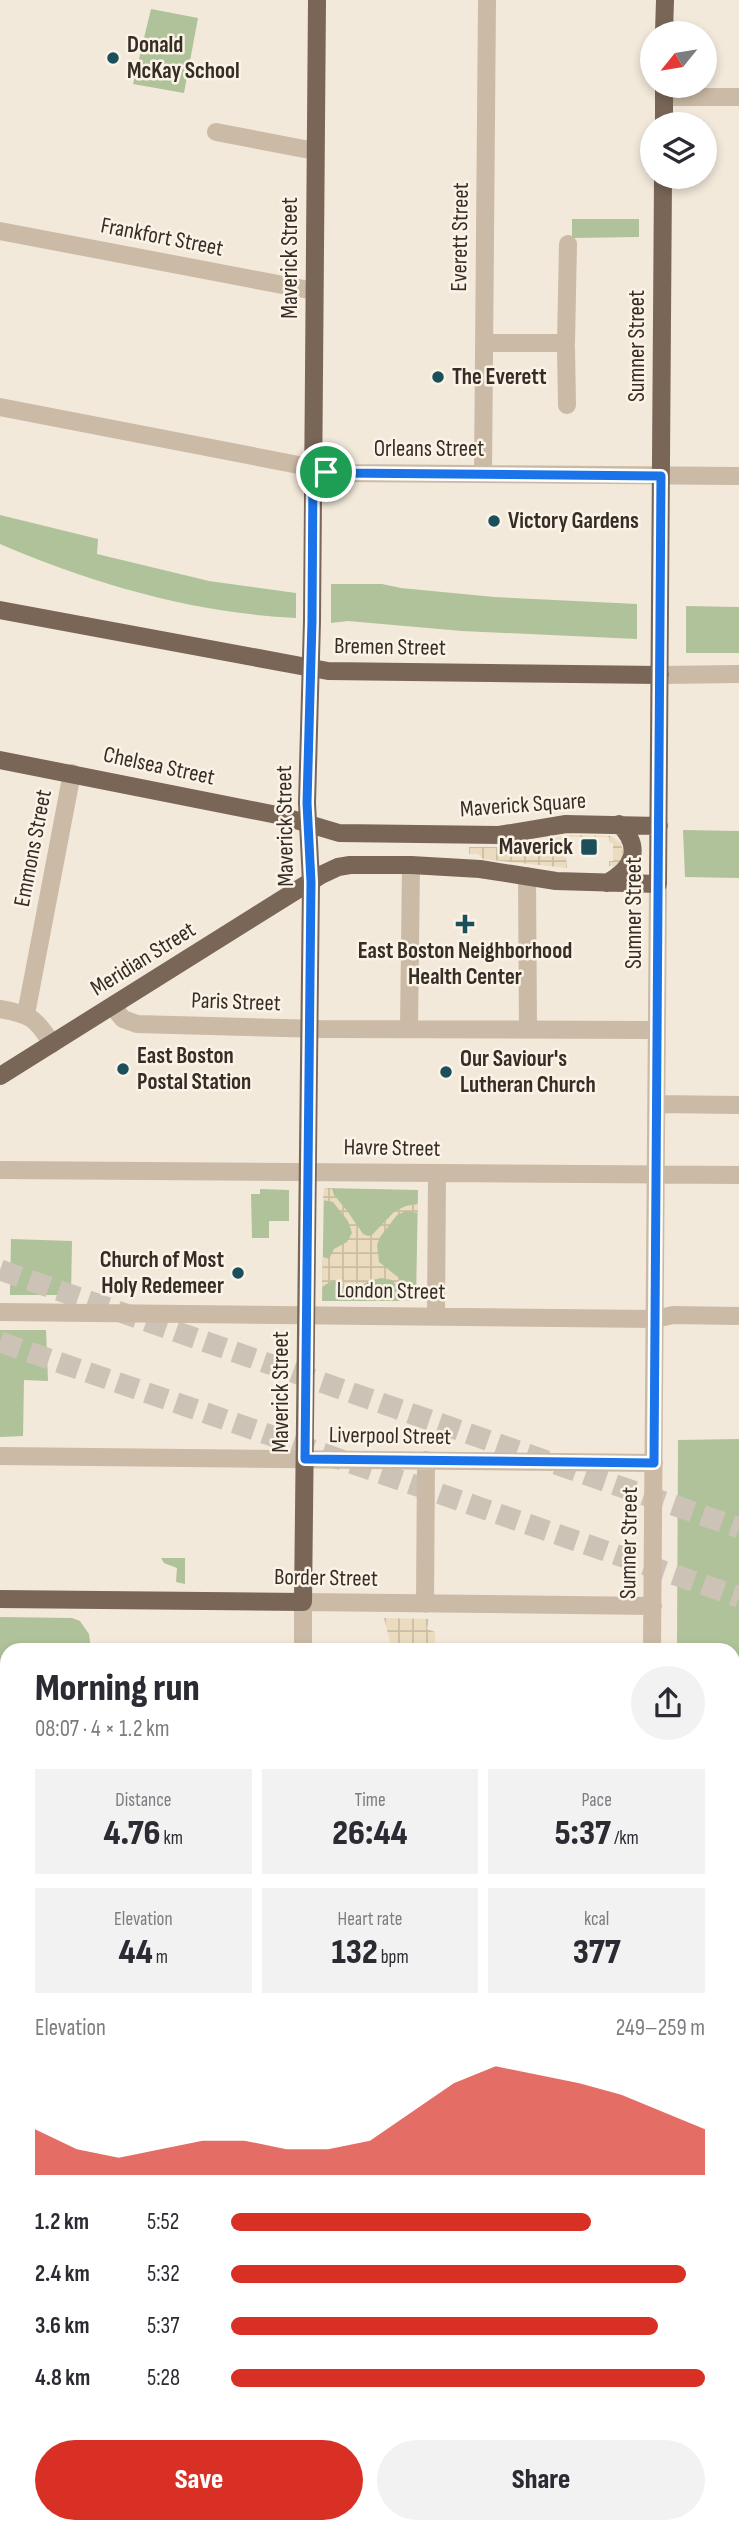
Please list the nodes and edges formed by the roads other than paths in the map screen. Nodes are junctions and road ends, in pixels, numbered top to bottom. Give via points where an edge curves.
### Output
1 (317, 0) edge
2 (487, 0) edge
3 (665, 0) edge
4 (664, 21) edge
5 (718, 95) edge
6 (739, 97) edge
7 (216, 132) dead end
8 (315, 151) junction
9 (663, 189) edge
10 (0, 231) edge
11 (568, 244) dead end
12 (314, 291) junction
13 (484, 343) junction
14 (563, 344) junction
15 (567, 405) dead end
16 (0, 407) edge
17 (313, 469) junction
18 (483, 474) junction
19 (661, 476) junction
20 (739, 476) edge
21 (0, 610) edge
22 (311, 669) junction
23 (739, 674) edge
24 (660, 675) junction
25 (0, 760) edge
26 (72, 773) junction
27 (308, 824) junction
28 (619, 824) junction
29 (659, 826) junction
30 (411, 865) junction
31 (527, 876) junction
32 (311, 882) junction
33 (607, 883) junction
34 (658, 884) junction
35 (113, 1007) junction
36 (0, 1009) edge
37 (26, 1014) junction
38 (310, 1029) junction
39 (409, 1029) junction
40 (528, 1030) junction
41 (657, 1030) junction
42 (52, 1044) junction
43 (0, 1076) edge
44 (657, 1104) junction
45 (739, 1105) edge
46 (0, 1170) edge
47 (307, 1171) junction
48 (438, 1173) junction
49 (656, 1175) junction
50 (739, 1175) edge
51 (0, 1312) edge
52 (306, 1315) junction
53 (739, 1316) edge
54 (436, 1317) junction
55 (655, 1319) junction
56 (0, 1457) edge
57 (305, 1459) junction
58 (426, 1460) junction
59 (654, 1463) junction
60 (0, 1599) edge
61 (303, 1602) junction
62 (425, 1604) junction
63 (653, 1606) junction
64 (303, 1643) edge
65 (652, 1643) edge

1 - 8 main road, Maverick Street
2 - 13 street, Everett Street
3 - 4 main road
5 - 6 street
7 - 8 street
8 - 12 main road, Maverick Street
9 - 19 main road, Sumner Street
10 - 12 street, Frankfort Street
11 - 14 street via 567,340
12 - 17 main road, Maverick Street
13 - 14 street
13 - 18 street, Everett Street
14 - 15 street
16 - 17 street, Orleans Street
17 - 18 street, Orleans Street
17 - 22 main road, Maverick Street
18 - 19 street, Orleans Street
19 - 20 street, Orleans Street
19 - 24 main road, Sumner Street
21 - 22 main road, Bremen Street
22 - 24 main road, Bremen Street
22 - 27 main road, Maverick Street
23 - 24 street
24 - 29 main road, Sumner Street
25 - 26 main road, Chelsea Street
26 - 27 main road, Chelsea Street
26 - 37 street, Emmons Street
27 - 28 main road, Maverick Square via 349,833 499,835 552,825
27 - 32 main road, Maverick Street
28 - 29 main road, Maverick Square
28 - 33 main road via 631,838 632,857 627,868
29 - 34 main road, Sumner Street
30 - 31 main road
30 - 32 main road via 338,867
30 - 39 street
31 - 33 main road
31 - 40 street
32 - 35 main road, Meridian Street
32 - 38 main road, Maverick Street
33 - 34 main road
34 - 41 street, Sumner Street
35 - 38 street, Paris Street via 123,1019 137,1024
35 - 42 main road, Meridian Street
36 - 37 street
37 - 42 street via 43,1028
38 - 39 street, Paris Street
38 - 47 main road, Maverick Street
39 - 40 street, Paris Street
40 - 41 street, Paris Street
41 - 44 street, Sumner Street
42 - 43 main road, Meridian Street
44 - 45 street
44 - 49 street, Sumner Street
46 - 47 street, Havre Street
47 - 48 street, Havre Street
47 - 52 main road, Maverick Street
48 - 49 street, Havre Street
48 - 54 street
49 - 50 street, Havre Street
49 - 55 street, Sumner Street
51 - 52 street, London Street
52 - 54 street, London Street
52 - 57 main road, Maverick Street
53 - 55 street, London Street
54 - 55 street, London Street
55 - 59 street, Sumner Street
56 - 57 street, Liverpool Street
57 - 58 street, Liverpool Street
57 - 61 main road, Maverick Street
58 - 59 street, Liverpool Street
58 - 62 street
59 - 63 street, Sumner Street
60 - 61 main road, Border Street
61 - 62 street, Border Street
61 - 64 street, Maverick Street
62 - 63 street, Border Street
63 - 65 street, Sumner Street

